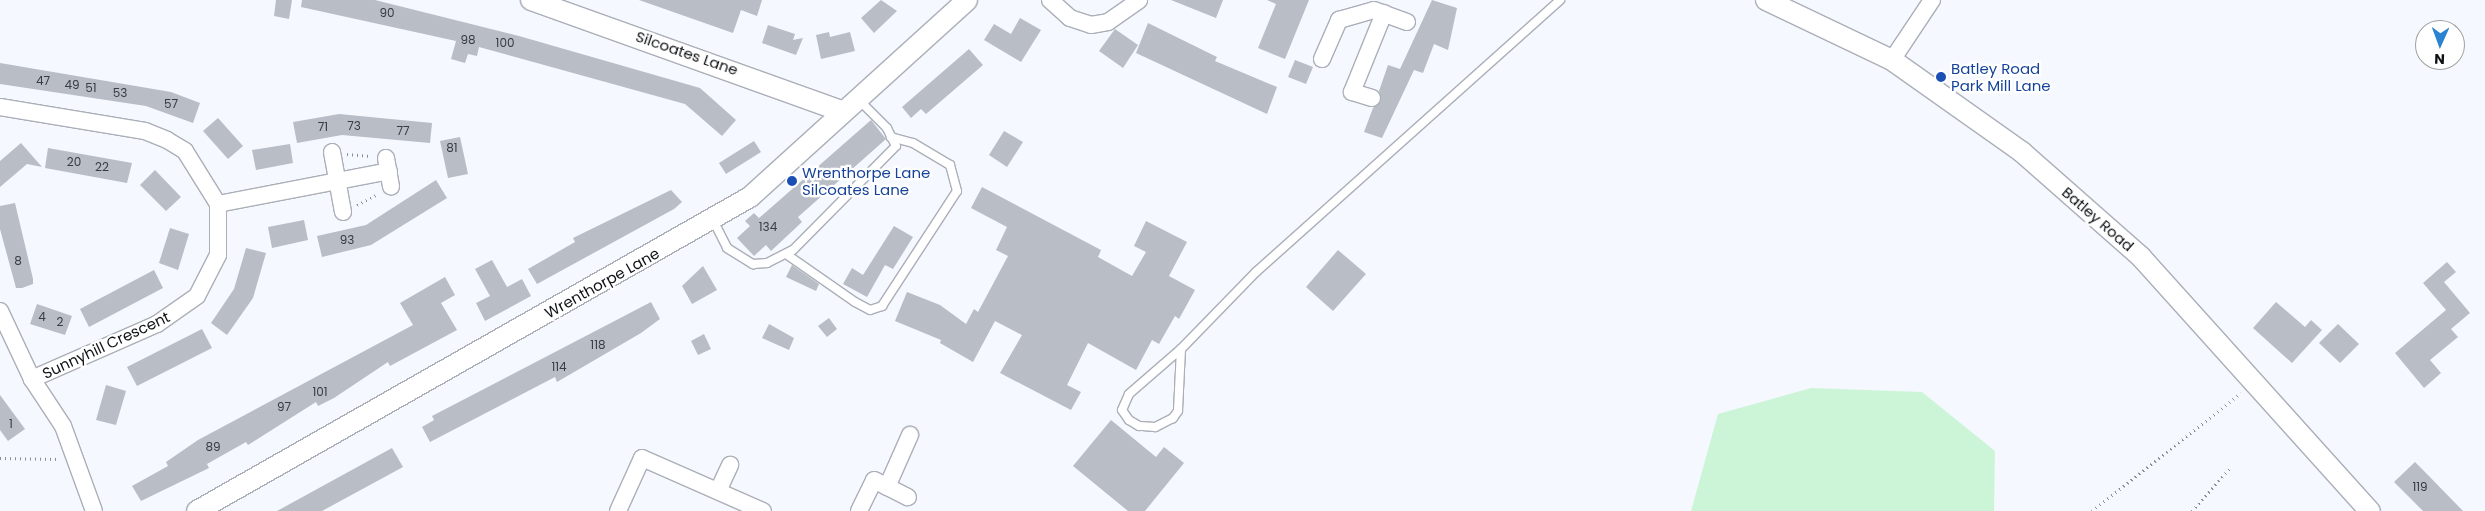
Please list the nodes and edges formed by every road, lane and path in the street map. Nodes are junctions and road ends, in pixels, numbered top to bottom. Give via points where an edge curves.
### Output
1 (531, 0) edge
2 (967, 0) edge
3 (1050, 0) edge
4 (1139, 0) edge
5 (1560, 0) edge
6 (1766, 0) edge
7 (1932, 0) edge
8 (1376, 12) edge
9 (1407, 22) dead end
10 (1322, 59) dead end
11 (1892, 60) junction
12 (857, 97) junction
13 (1372, 98) dead end
14 (0, 107) edge
15 (841, 111) junction
16 (891, 137) junction
17 (332, 152) joint
18 (389, 172) junction
19 (338, 181) junction
20 (218, 204) junction
21 (343, 212) joint
22 (713, 220) junction
23 (786, 254) junction
24 (0, 311) edge
25 (1181, 349) junction
26 (32, 379) junction
27 (2252, 384) junction
28 (910, 436) dead end
29 (0, 458) edge
30 (75, 459) junction
31 (730, 465) dead end
32 (2230, 468) dead end
33 (887, 487) junction
34 (718, 491) junction
35 (908, 497) dead end
36 (94, 511) edge
37 (197, 511) edge
38 (618, 511) edge
39 (764, 511) edge
40 (859, 511) edge
41 (2092, 511) edge
42 (2192, 511) edge
43 (2370, 511) edge

1 - 15 street, Silcoates Lane via 824,101
2 - 12 street, Wrenthorpe Lane
3 - 4 street via 1070,18 1091,25 1108,22
5 - 25 lane via 1256,272
6 - 11 street, Batley Road
7 - 11 street
8 - 9 street
8 - 10 street via 1339,20
8 - 13 street via 1352,92
11 - 27 street, Batley Road via 2022,152 2141,257
12 - 15 street, Wrenthorpe Lane
12 - 16 lane
14 - 20 street via 145,131 167,140 184,152
15 - 22 street, Wrenthorpe Lane via 750,197
16 - 23 lane via 896,146 891,155
16 - 23 lane via 912,143 950,165 957,191 882,306 870,310 855,302
17 - 18 path
17 - 19 street
18 - 19 street
18 - 21 path
19 - 20 street
19 - 21 street
20 - 26 street, Sunnyhill Crescent via 218,255 197,296 158,324
22 - 23 lane via 727,248 739,259 767,263
22 - 37 street, Wrenthorpe Lane
24 - 26 street, Sunnyhill Crescent
25 - 25 lane via 1123,402 1129,420 1139,426 1155,427 1173,418 1178,410
26 - 30 street, Sunnyhill Crescent via 63,426
27 - 41 path
27 - 43 street, Batley Road
28 - 33 street
29 - 30 path
30 - 36 street, Sunnyhill Crescent
31 - 34 street
32 - 42 path
33 - 35 street
33 - 40 street via 874,480
34 - 38 street via 642,458
34 - 39 street

